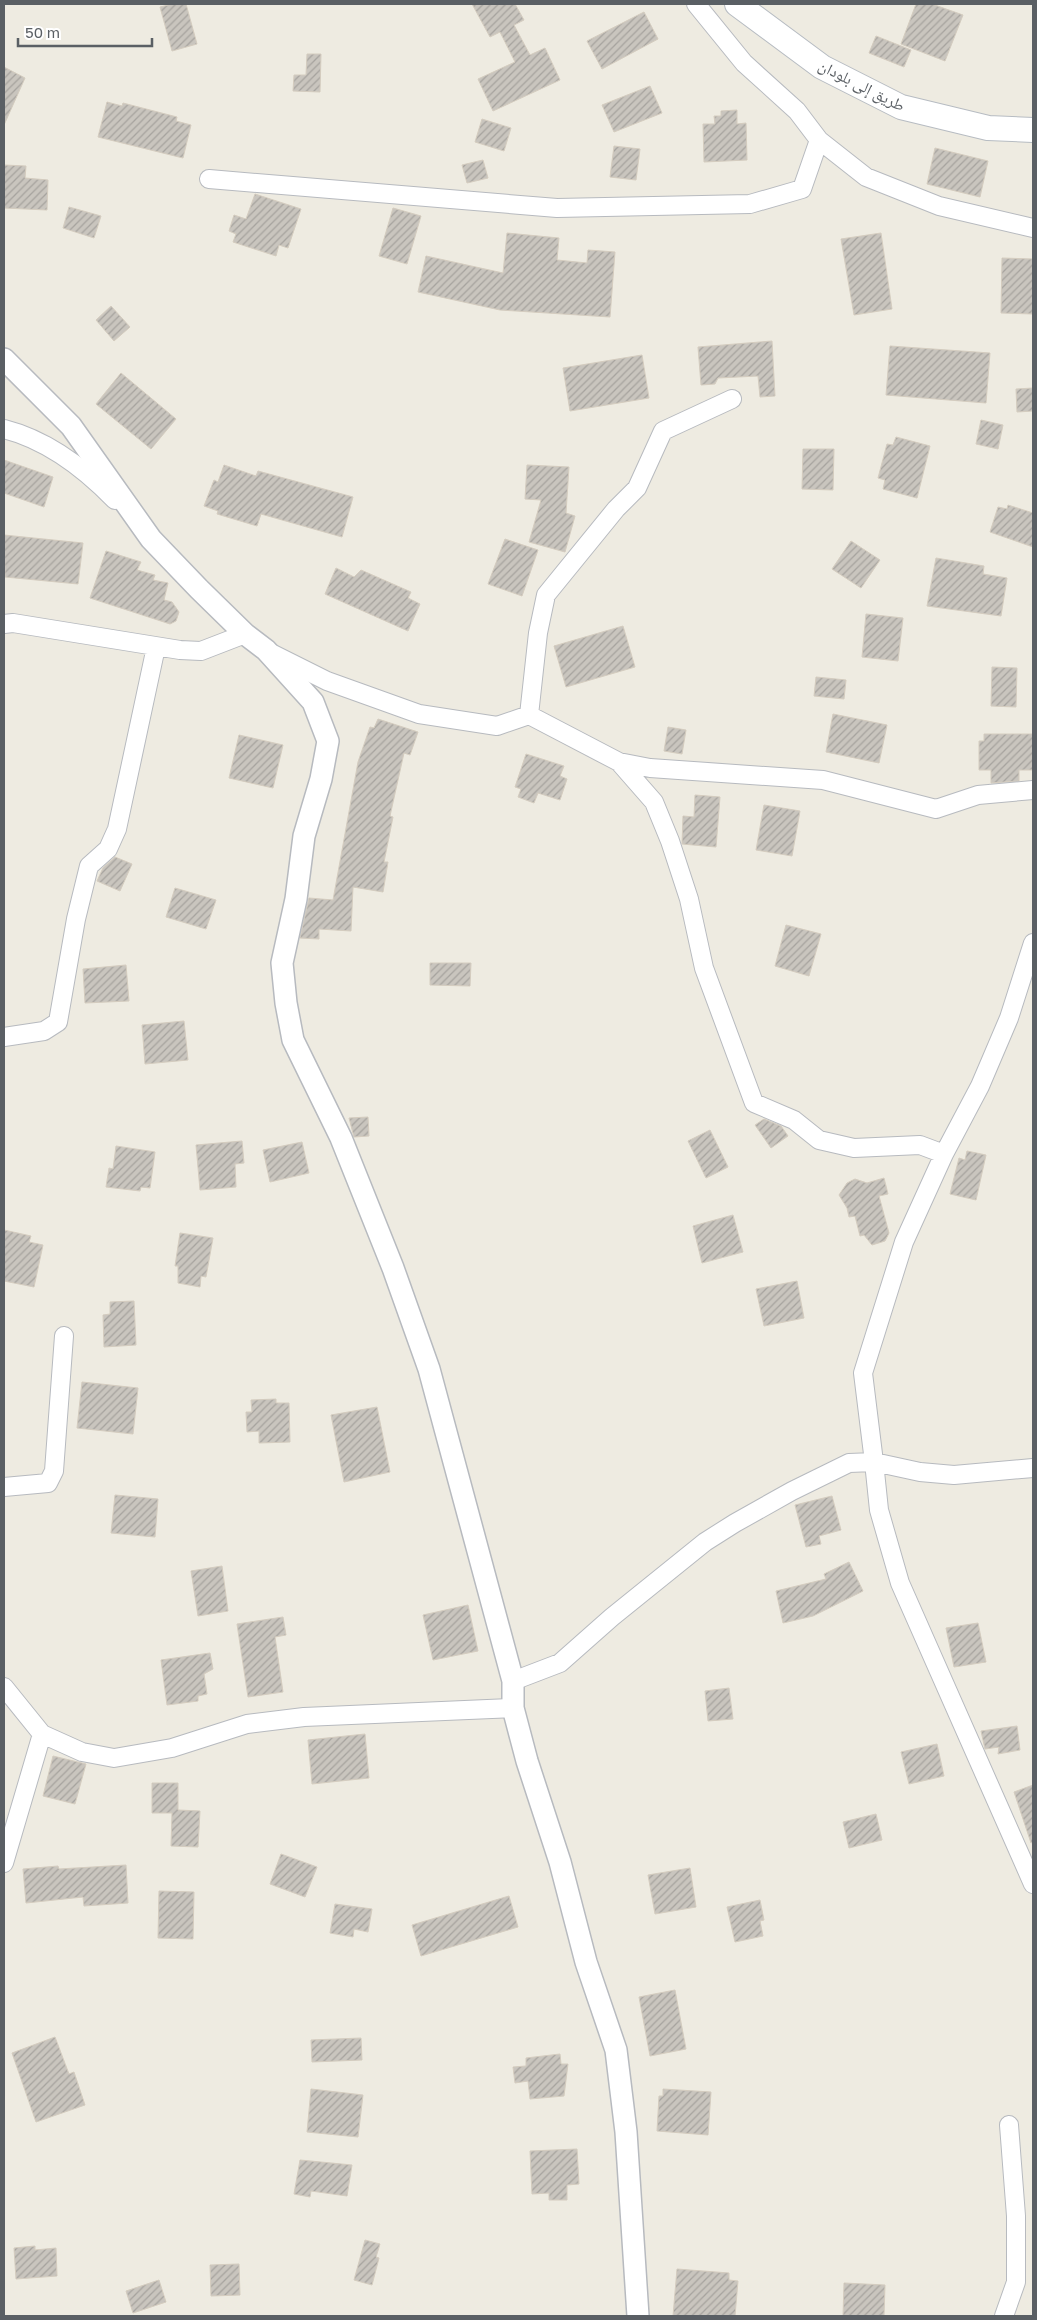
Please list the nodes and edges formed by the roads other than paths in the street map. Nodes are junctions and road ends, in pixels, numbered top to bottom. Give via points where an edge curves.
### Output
1 (696, 4) edge
2 (738, 4) edge
3 (1033, 130) edge
4 (819, 140) junction
5 (209, 179) dead end
6 (1033, 228) edge
7 (4, 358) edge
8 (732, 400) dead end
9 (4, 429) edge
10 (151, 538) junction
11 (4, 624) edge
12 (245, 634) junction
13 (156, 647) junction
14 (266, 650) junction
15 (529, 715) junction
16 (618, 762) junction
17 (1033, 790) edge
18 (1033, 943) edge
19 (4, 1037) edge
20 (944, 1154) junction
21 (64, 1336) dead end
22 (874, 1462) junction
23 (1033, 1468) edge
24 (4, 1487) edge
25 (513, 1682) junction
26 (4, 1687) edge
27 (513, 1708) junction
28 (42, 1734) junction
29 (4, 1862) edge
30 (1033, 1884) edge
31 (1009, 2126) dead end
32 (638, 2316) edge
33 (1004, 2316) edge

1 - 4 street via 744,63 797,112
2 - 3 main road, طريق إلى بلودان via 822,67 901,107 988,128
4 - 5 street via 802,189 750,204 557,208
4 - 6 street via 866,177 939,206
7 - 10 street via 70,426
8 - 15 street via 663,431 637,488 546,595 538,633
9 - 10 street via 49,446 95,479
10 - 12 street
11 - 13 street
12 - 13 street via 201,651
12 - 14 street
13 - 19 street via 117,829 108,849 89,866 76,918 58,1022 44,1031
14 - 15 street via 327,681 419,714 497,726
14 - 25 street via 313,702 328,741 304,836 296,899 282,963 293,1040 341,1138 429,1369
15 - 16 street
16 - 17 street via 650,768 823,780 936,809 978,795
16 - 20 street via 654,802 670,841 689,900 704,968 754,1103 794,1120 819,1140 854,1148 920,1145
18 - 20 street via 1009,1018 980,1086
20 - 22 street via 904,1242 863,1373
21 - 24 street via 54,1471 48,1483
22 - 23 street via 954,1475
22 - 25 street via 849,1463 735,1523 706,1542 612,1617 560,1663
22 - 30 street via 879,1510 900,1584
25 - 27 street
26 - 28 street
27 - 28 street via 294,1718 246,1724 172,1748 114,1758 82,1752
27 - 32 street via 560,1862 586,1962 616,2050 626,2132
28 - 29 street
31 - 33 street via 1016,2216 1016,2282

